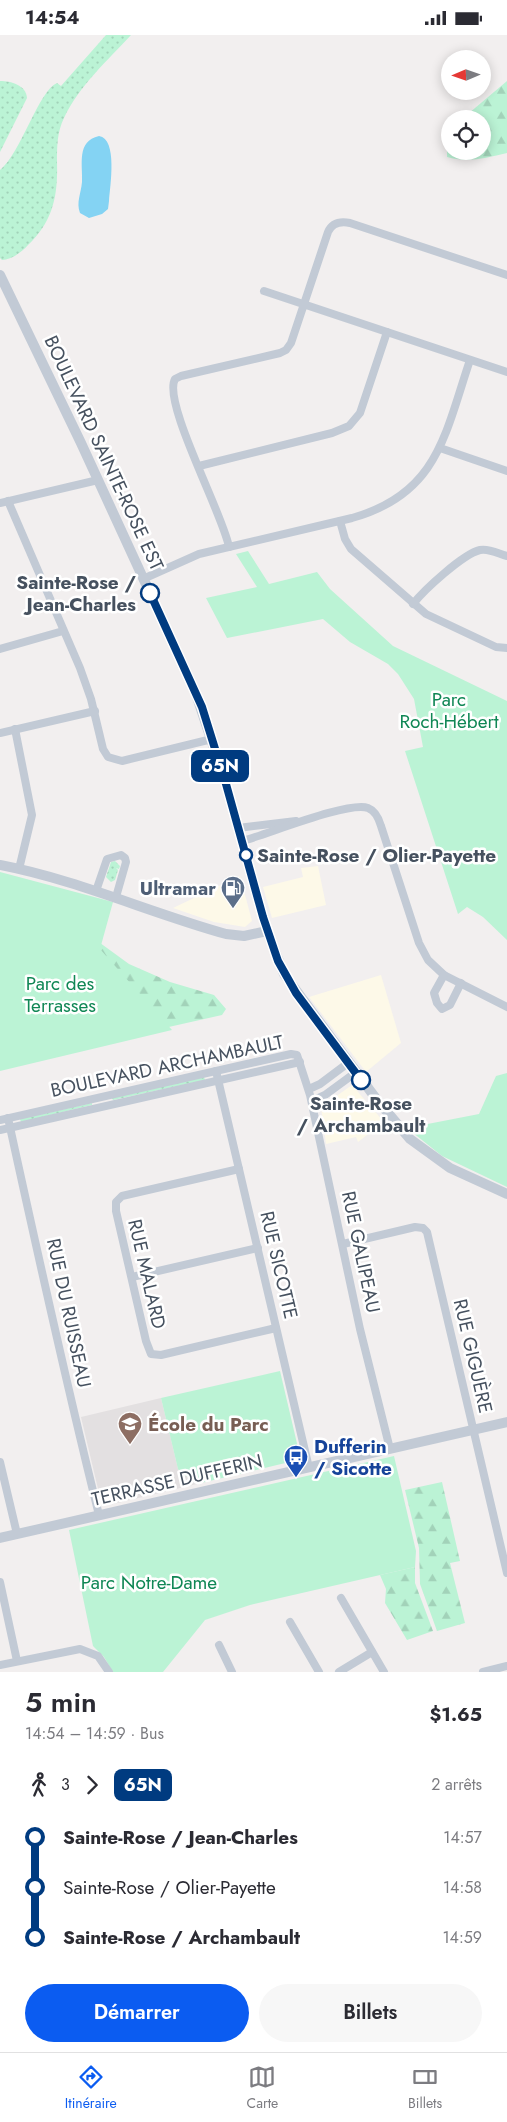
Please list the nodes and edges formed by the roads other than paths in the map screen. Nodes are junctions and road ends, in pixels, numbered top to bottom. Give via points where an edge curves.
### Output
1 (0, 275) edge
2 (507, 275) edge
3 (264, 291) dead end
4 (304, 304) junction
5 (388, 332) junction
6 (470, 360) junction
7 (507, 372) edge
8 (440, 448) junction
9 (199, 466) junction
10 (507, 471) edge
11 (98, 480) junction
12 (4, 502) edge
13 (340, 521) junction
14 (230, 547) junction
15 (507, 556) edge
16 (143, 579) junction
17 (413, 605) junction
18 (63, 631) junction
19 (507, 648) edge
20 (0, 649) edge
21 (94, 711) junction
22 (15, 729) junction
23 (0, 733) edge
24 (212, 739) junction
25 (306, 820) junction
26 (238, 829) junction
27 (242, 841) junction
28 (0, 865) edge
29 (18, 869) junction
30 (96, 891) junction
31 (116, 897) junction
32 (267, 931) junction
33 (444, 975) junction
34 (461, 983) junction
35 (507, 1007) edge
36 (300, 1062) junction
37 (348, 1063) junction
38 (216, 1071) junction
39 (356, 1073) junction
40 (219, 1081) junction
41 (309, 1089) junction
42 (100, 1097) junction
43 (312, 1101) junction
44 (103, 1107) junction
45 (4, 1119) edge
46 (10, 1128) junction
47 (0, 1130) edge
48 (240, 1169) junction
49 (507, 1194) edge
50 (343, 1243) junction
51 (258, 1248) junction
52 (132, 1277) junction
53 (276, 1328) junction
54 (507, 1422) edge
55 (474, 1430) junction
56 (390, 1449) junction
57 (0, 1462) edge
58 (309, 1467) junction
59 (99, 1515) junction
60 (17, 1534) junction
61 (0, 1538) edge
62 (507, 1573) edge
63 (0, 1582) edge
64 (341, 1599) dead end
65 (290, 1622) dead end
66 (219, 1645) dead end
67 (372, 1652) junction
68 (17, 1661) junction
69 (0, 1665) edge
70 (507, 1667) edge
71 (109, 1672) edge
72 (232, 1672) edge
73 (319, 1672) edge
74 (339, 1672) edge
75 (384, 1672) edge
76 (484, 1672) edge

1 - 11 street, BOULEVARD SAINTE-ROSE EST
2 - 4 street via 341,222 330,229
3 - 4 street
4 - 5 street
4 - 9 street via 291,343 284,351 181,376 173,381 178,416
5 - 6 street
5 - 9 street via 361,410 349,426
6 - 7 street
6 - 8 street
8 - 10 street
8 - 13 street via 424,473 401,497 375,511
9 - 14 street via 223,521
11 - 12 street
11 - 16 street, BOULEVARD SAINTE-ROSE EST
12 - 18 street
13 - 14 street
13 - 17 street via 349,547
14 - 16 street via 188,558
15 - 17 street via 485,549 476,551 436,579
16 - 24 street, BOULEVARD SAINTE-ROSE EST via 192,682
17 - 19 street via 496,647
18 - 20 street
18 - 21 street
21 - 22 street
21 - 24 street via 104,752 117,761
22 - 23 street
22 - 29 street via 32,810
24 - 26 street, BOULEVARD SAINTE-ROSE EST
25 - 26 street
25 - 27 street
25 - 33 street via 361,807 376,814 421,948
26 - 27 street, BOULEVARD SAINTE-ROSE EST
27 - 32 street, BOULEVARD SAINTE-ROSE EST
28 - 29 street
29 - 30 street
30 - 31 street
30 - 31 street via 107,859 121,855 126,862
31 - 32 street via 226,933 244,936
32 - 37 street, BOULEVARD SAINTE-ROSE EST via 290,984
33 - 34 street
33 - 34 street via 434,995 442,1009 450,1005
34 - 35 street
36 - 38 street, BOULEVARD ARCHAMBAULT via 293,1053
36 - 40 street, BOULEVARD ARCHAMBAULT
36 - 41 street, RUE GALIPEAU
37 - 39 street, BOULEVARD SAINTE-ROSE EST
37 - 41 street
38 - 40 street, RUE SICOTTE
38 - 42 street, BOULEVARD ARCHAMBAULT
39 - 43 street
39 - 49 street, BOULEVARD SAINTE-ROSE EST via 392,1119 422,1149 450,1168
40 - 44 street, BOULEVARD ARCHAMBAULT
40 - 48 street, RUE SICOTTE
41 - 43 street, RUE GALIPEAU
42 - 44 street
42 - 45 street, BOULEVARD ARCHAMBAULT
43 - 50 street, RUE GALIPEAU
44 - 46 street, BOULEVARD ARCHAMBAULT
45 - 46 street, RUE DU RUISSEAU
46 - 47 street, BOULEVARD ARCHAMBAULT
46 - 59 street, RUE DU RUISSEAU
48 - 51 street, RUE SICOTTE
48 - 52 street, RUE MALARD via 118,1198 116,1211
50 - 55 street, RUE GIGUÈRE via 415,1227 426,1230
50 - 56 street, RUE GALIPEAU
51 - 52 street
51 - 53 street, RUE SICOTTE
52 - 53 street, RUE MALARD via 146,1341 153,1355
53 - 58 street, RUE SICOTTE
54 - 55 street, TERRASSE DUFFERIN
55 - 56 street, TERRASSE DUFFERIN
55 - 62 street, RUE GIGUÈRE
56 - 58 street, TERRASSE DUFFERIN
57 - 60 street
58 - 59 street, TERRASSE DUFFERIN
59 - 60 street, TERRASSE DUFFERIN
60 - 61 street, TERRASSE DUFFERIN
63 - 68 street
64 - 67 street
65 - 73 street
66 - 72 street
67 - 74 street
67 - 75 street
68 - 69 street
68 - 71 street via 80,1649 98,1656
70 - 76 street

